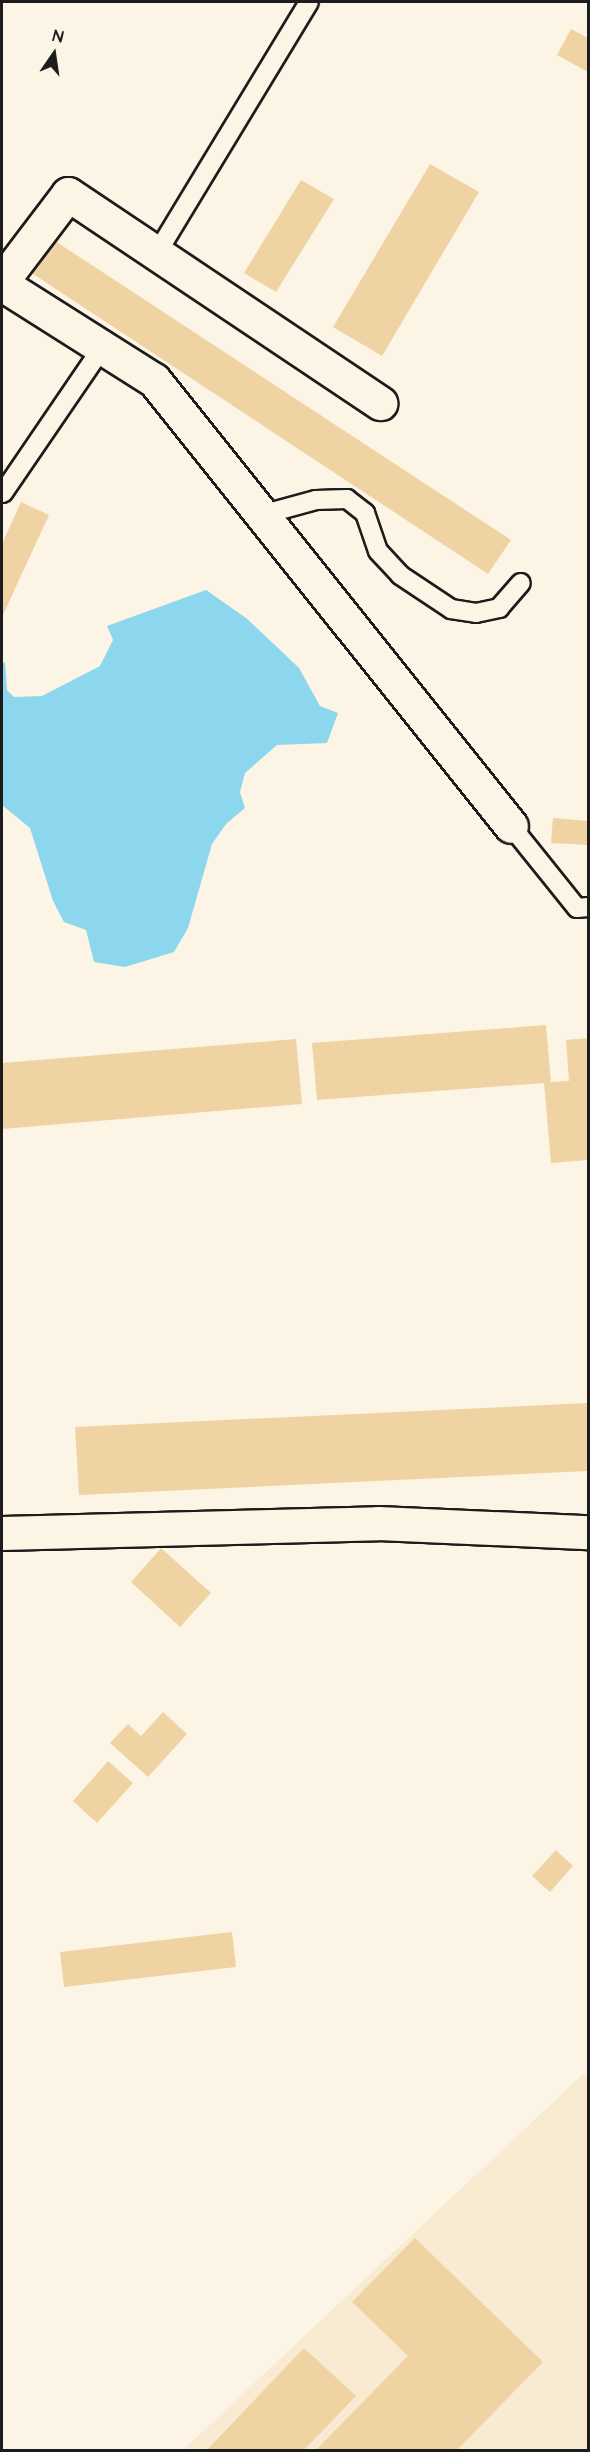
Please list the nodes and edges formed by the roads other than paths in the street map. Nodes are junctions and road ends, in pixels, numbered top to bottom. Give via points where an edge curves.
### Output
1 (309, 2) edge
2 (157, 253) junction
3 (2, 283) edge
4 (102, 348) junction
5 (380, 403) dead end
6 (3, 493) dead end
7 (261, 514) junction
8 (522, 583) dead end
9 (511, 826) joint
10 (588, 907) edge
11 (588, 1532) edge
12 (2, 1533) edge

1 - 2 lane
2 - 3 street via 68,194
2 - 5 street
3 - 4 street
4 - 6 lane
4 - 7 street via 154,380
7 - 8 lane via 316,500 347,499 365,513 378,551 400,575 451,609 476,613 499,608
7 - 9 street
9 - 10 lane via 577,908
11 - 12 street via 378,1523

